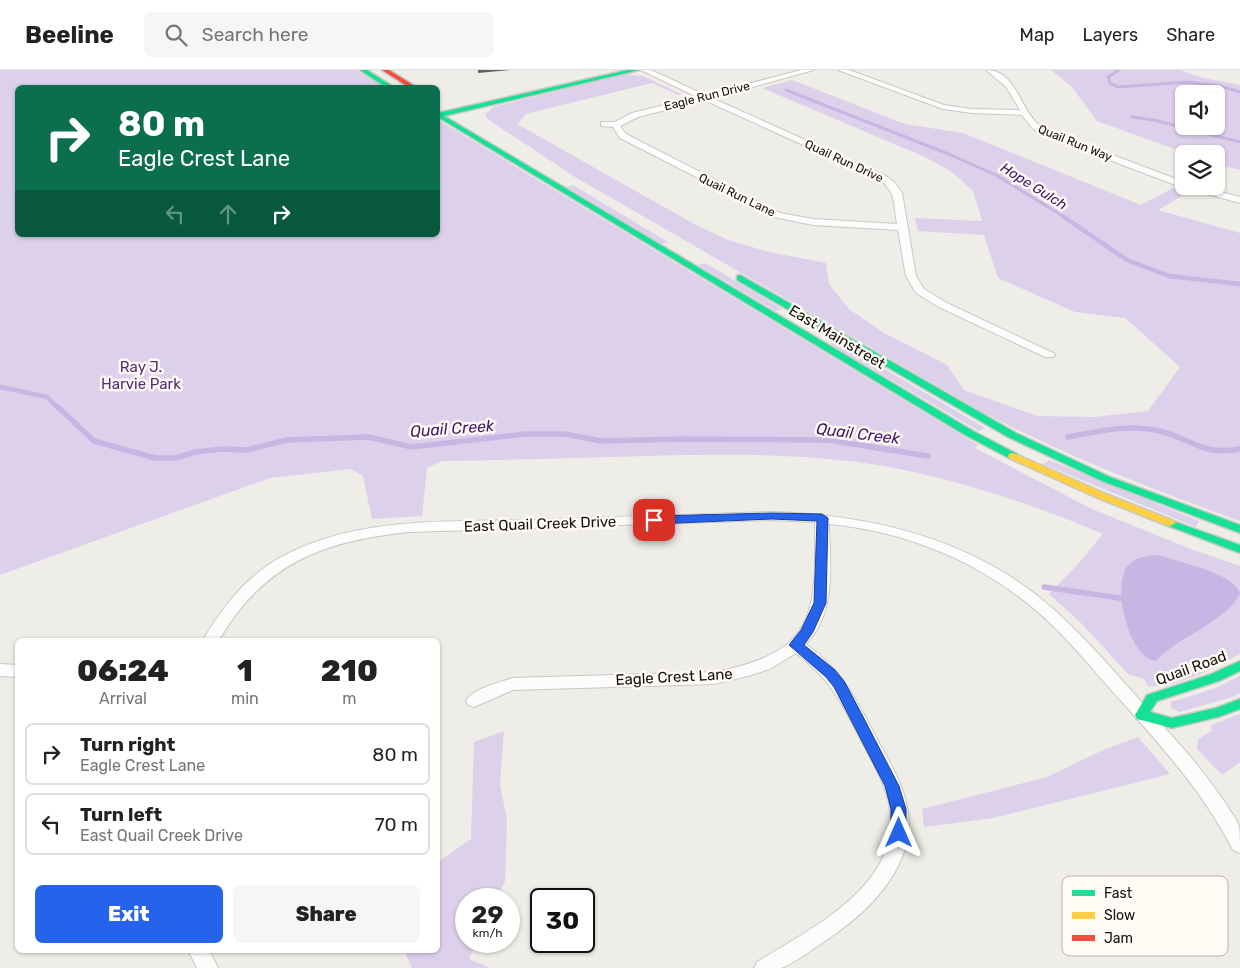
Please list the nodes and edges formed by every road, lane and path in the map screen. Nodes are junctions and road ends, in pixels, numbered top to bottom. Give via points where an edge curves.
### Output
1 (363, 70) edge
2 (385, 70) edge
3 (606, 70) edge
4 (636, 70) edge
5 (645, 70) edge
6 (810, 70) edge
7 (842, 70) edge
8 (990, 70) edge
9 (387, 85) edge
10 (409, 85) edge
11 (704, 97) junction
12 (441, 105) edge
13 (457, 112) junction
14 (1024, 113) junction
15 (440, 115) edge
16 (440, 116) edge
17 (473, 122) dead end
18 (604, 124) dead end
19 (616, 125) junction
20 (1175, 182) edge
21 (1221, 195) edge
22 (1240, 200) edge
23 (903, 227) junction
24 (731, 273) dead end
25 (1049, 355) dead end
26 (822, 518) junction
27 (1240, 529) edge
28 (1240, 549) edge
29 (211, 638) edge
30 (796, 645) junction
31 (1240, 666) edge
32 (0, 670) edge
33 (15, 672) edge
34 (474, 701) dead end
35 (1240, 704) edge
36 (1142, 715) junction
37 (1240, 845) edge
38 (200, 953) edge
39 (208, 968) edge
40 (764, 968) edge

1 - 9 main road
2 - 10 main road
3 - 12 main road
4 - 13 main road
5 - 11 street, Quail Run Drive
6 - 11 street, Eagle Run Drive
7 - 14 street via 943,107
8 - 14 street, Quail Run Way via 1011,87
11 - 19 street, Eagle Run Drive via 636,114
11 - 23 street, Quail Run Drive via 883,178 896,191
12 - 13 main road
13 - 15 main road
13 - 17 main road
14 - 20 street, Quail Run Way via 1032,125 1045,133
16 - 28 main road, East Mainstreet via 975,436 1095,494
18 - 19 street
19 - 23 street, Quail Run Lane via 623,136 777,215 824,223
21 - 22 street
23 - 25 street, Quail Run Drive via 911,276 920,291
24 - 27 main road, East Mainstreet via 1016,437 1106,479
26 - 29 street, East Quail Creek Drive via 772,516 409,528 360,533 306,551 266,574 226,612
26 - 30 street, Eagle Crest Lane via 820,603 807,632
26 - 36 street, East Quail Creek Drive via 872,525 919,538 957,552 999,575 1057,621
30 - 34 street, Eagle Crest Lane via 767,664 728,676 513,684
30 - 40 street via 830,674 843,692 892,786 899,809 899,833 892,862 865,900
31 - 36 main road, Quail Road via 1152,698
32 - 33 street
35 - 36 main road via 1172,723
36 - 37 street, East Quail Creek Drive via 1206,788
38 - 39 street

